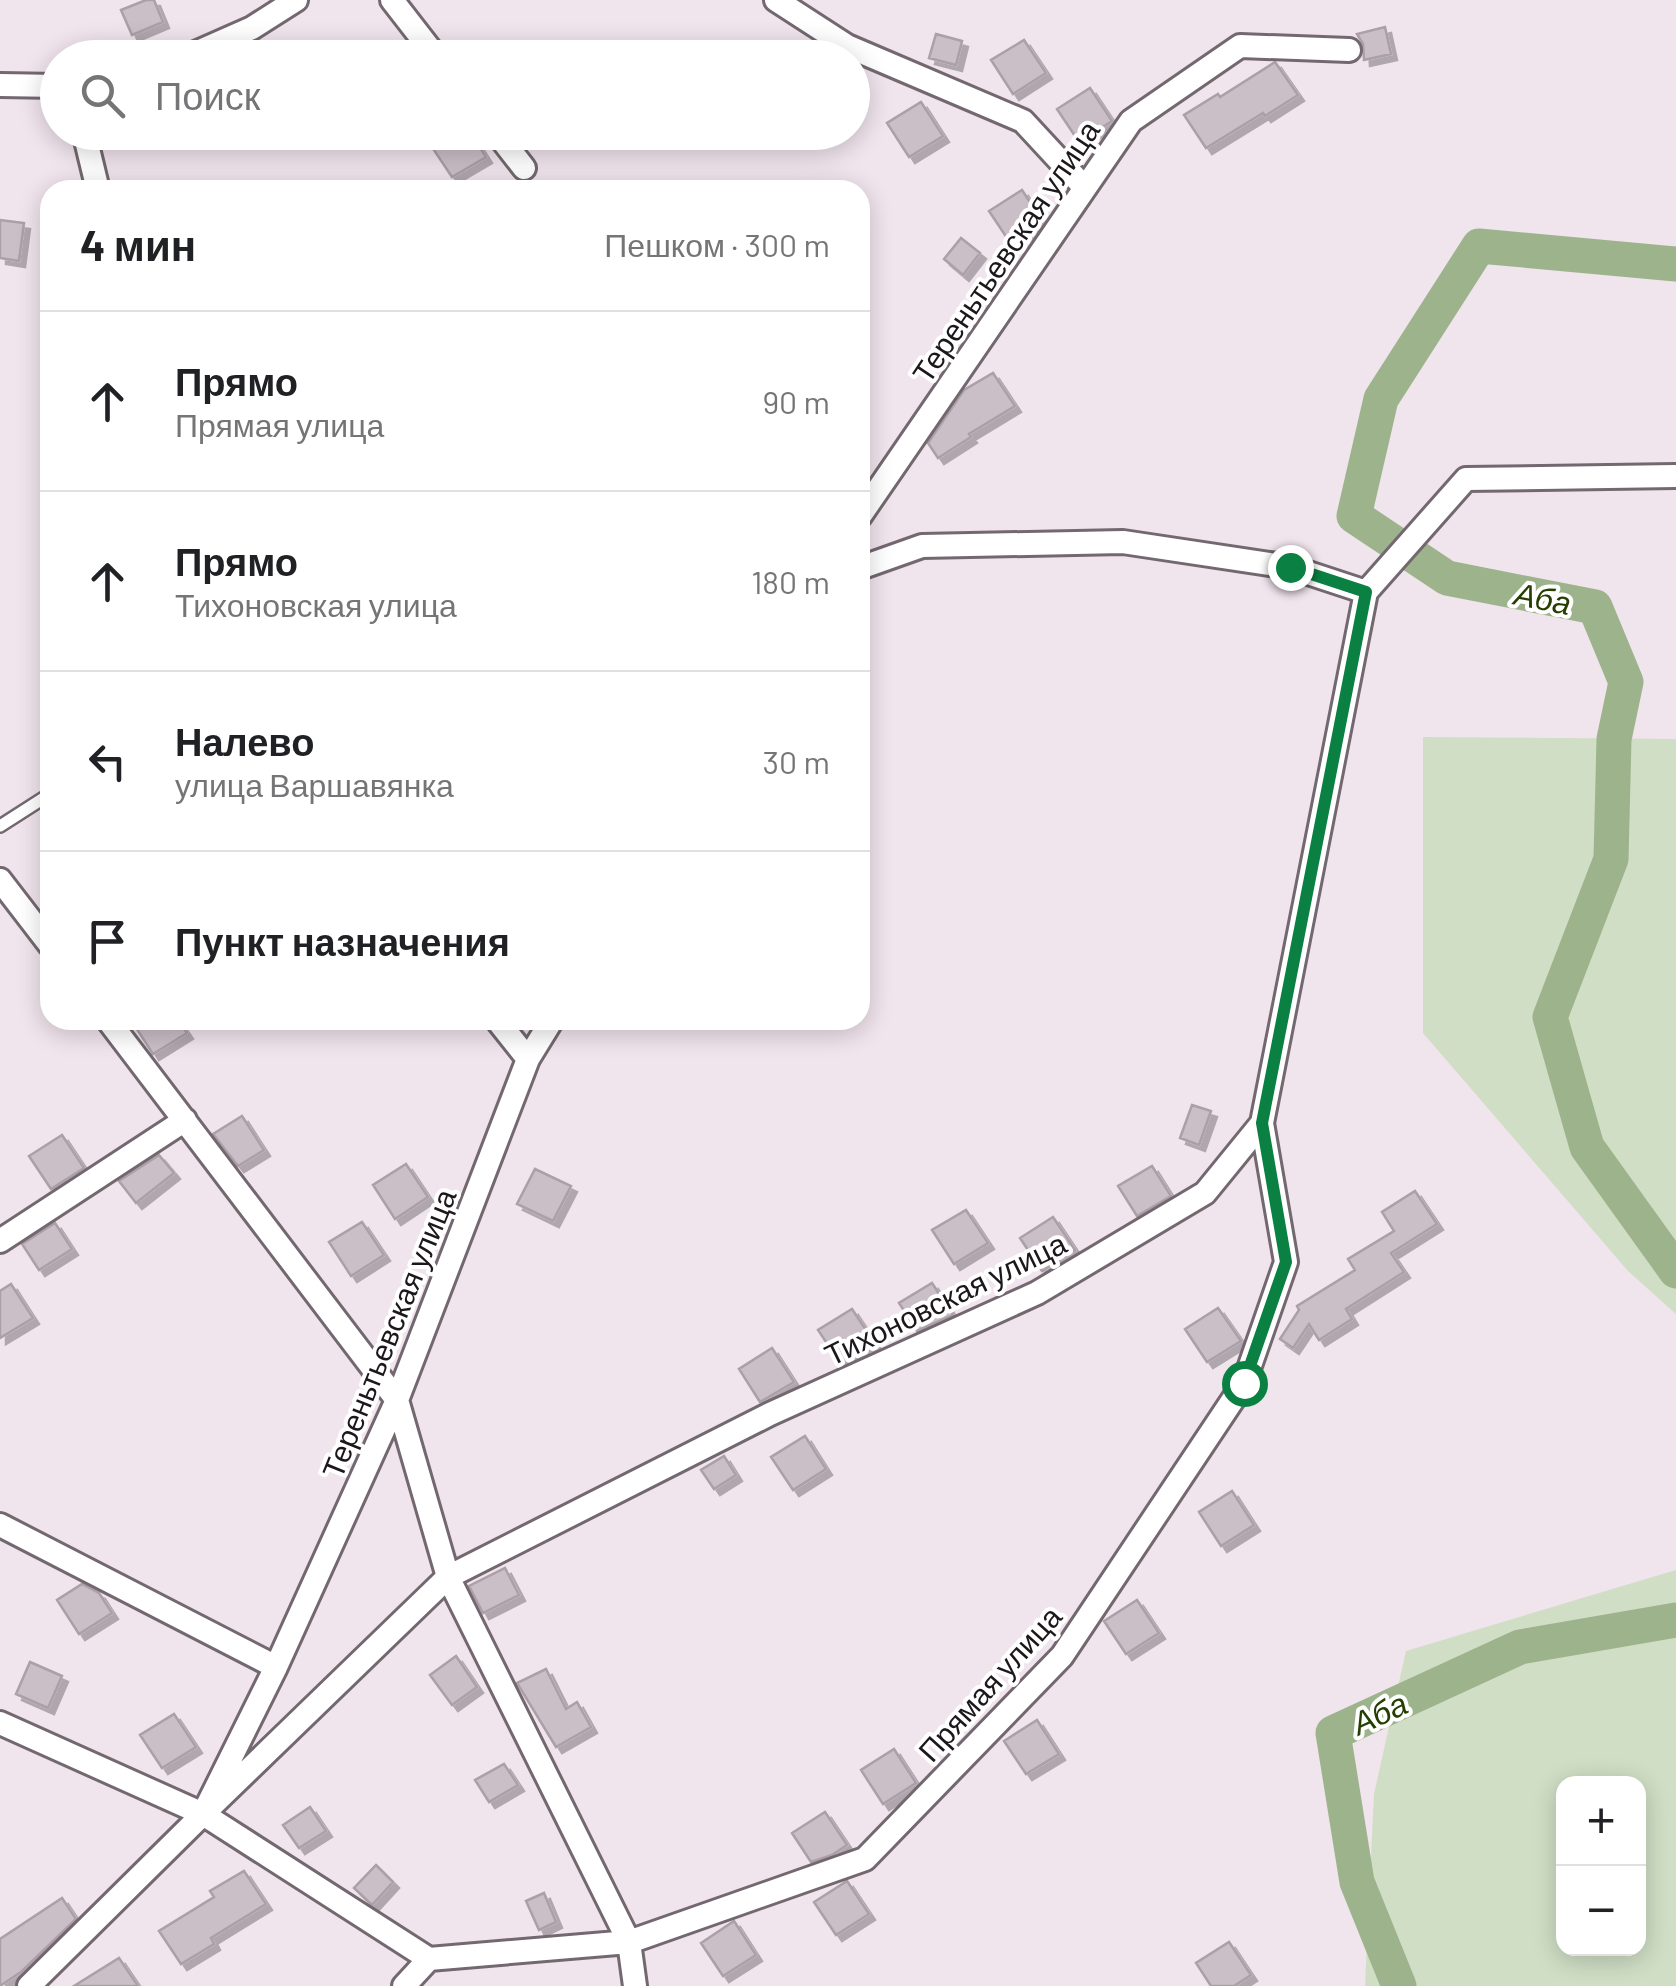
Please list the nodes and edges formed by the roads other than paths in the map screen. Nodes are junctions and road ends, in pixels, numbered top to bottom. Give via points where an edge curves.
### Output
1 (296, 0) edge
2 (392, 0) edge
3 (776, 0) edge
4 (225, 40) edge
5 (423, 40) edge
6 (838, 40) edge
7 (1350, 50) dead end
8 (870, 56) edge
9 (0, 84) edge
10 (40, 85) edge
11 (88, 150) edge
12 (510, 150) edge
13 (524, 168) dead end
14 (96, 180) edge
15 (1085, 188) junction
16 (1676, 476) edge
17 (870, 501) edge
18 (870, 564) edge
19 (1366, 592) junction
20 (40, 800) edge
21 (0, 826) edge
22 (0, 880) edge
23 (40, 932) edge
24 (116, 1030) edge
25 (505, 1030) edge
26 (546, 1030) edge
27 (528, 1059) junction
28 (185, 1120) junction
29 (1262, 1123) junction
30 (0, 1242) edge
31 (397, 1400) junction
32 (0, 1526) edge
33 (448, 1576) junction
34 (276, 1667) junction
35 (0, 1723) edge
36 (203, 1814) junction
37 (628, 1942) junction
38 (429, 1959) junction
39 (28, 1986) edge
40 (404, 1986) edge
41 (635, 1986) edge

1 - 4 street
2 - 5 street
3 - 6 street
7 - 15 street, Тереньтьевская улица via 1240,46 1132,120
8 - 15 street via 1023,120
9 - 10 street
11 - 14 street
12 - 13 street
15 - 17 street, Тереньтьевская улица
16 - 19 street via 1466,479
18 - 19 street via 922,546 1123,542 1290,567
19 - 29 street, Тихоновская улица
20 - 21 lane
22 - 23 street
24 - 28 street
25 - 27 street
26 - 27 street, Тереньтьевская улица
27 - 31 street, Тереньтьевская улица
28 - 30 street
28 - 31 street
29 - 33 street, Тихоновская улица via 1205,1193 1037,1293 770,1414
29 - 37 street, Прямая улица via 1286,1262 1244,1383 1062,1656 865,1859
31 - 33 street
31 - 34 street, Тереньтьевская улица
32 - 34 street
33 - 36 street, Тихоновская улица
33 - 37 street
34 - 36 street, Тереньтьевская улица
35 - 36 street
36 - 38 street
36 - 39 street, Тереньтьевская улица
37 - 38 street, Прямая улица
37 - 41 street
38 - 40 street

